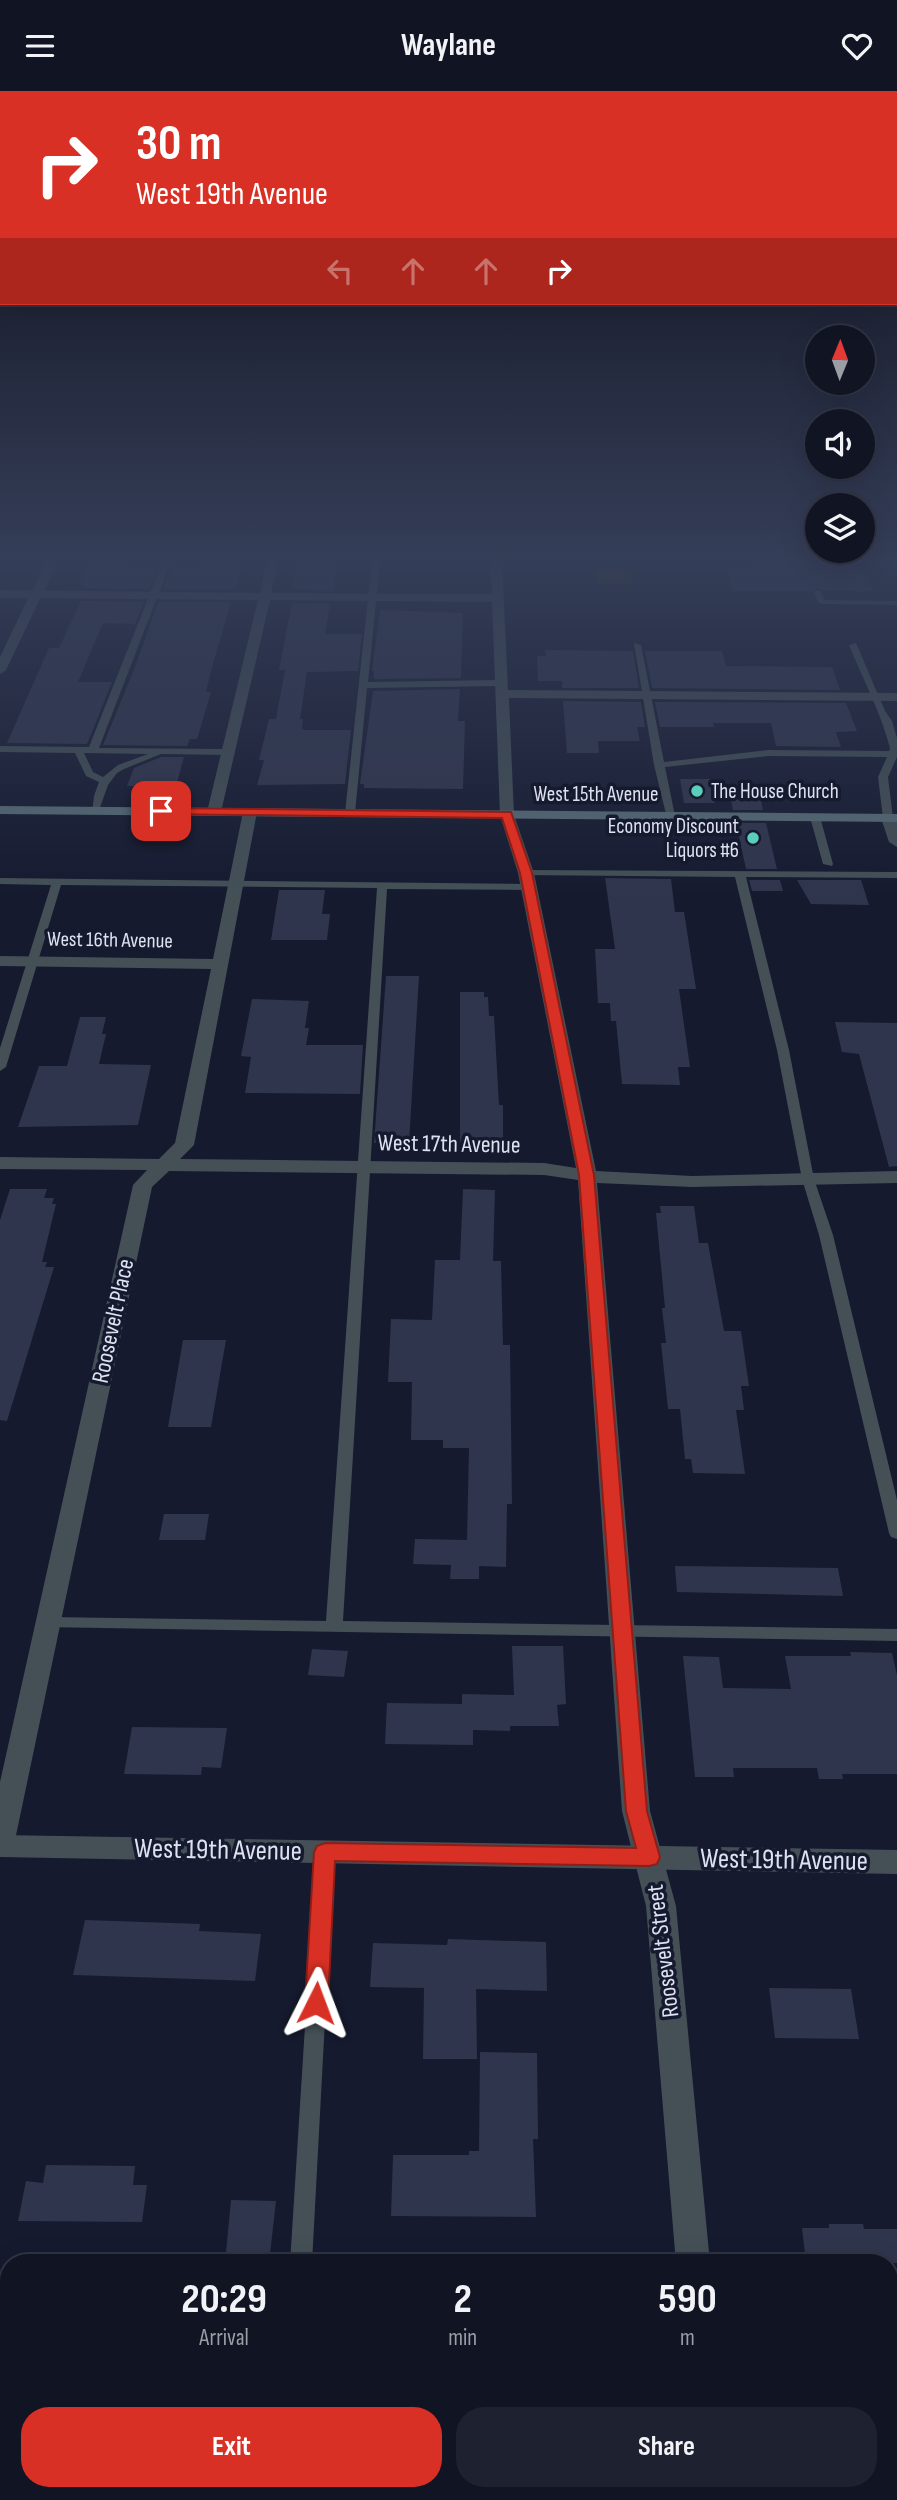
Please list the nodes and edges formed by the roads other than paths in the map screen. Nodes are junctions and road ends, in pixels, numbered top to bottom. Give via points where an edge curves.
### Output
1 (123, 673) edge
2 (247, 673) edge
3 (364, 673) edge
4 (500, 673) edge
5 (642, 673) edge
6 (864, 673) edge
7 (363, 685) junction
8 (501, 689) junction
9 (646, 696) junction
10 (874, 697) junction
11 (897, 697) edge
12 (0, 749) edge
13 (78, 750) junction
14 (93, 751) junction
15 (164, 751) junction
16 (228, 752) junction
17 (894, 754) edge
18 (659, 765) junction
19 (102, 780) junction
20 (0, 811) edge
21 (95, 811) junction
22 (214, 812) junction
23 (250, 812) junction
24 (350, 813) junction
25 (507, 815) junction
26 (670, 816) junction
27 (816, 817) junction
28 (892, 818) edge
29 (897, 842) edge
30 (828, 864) dead end
31 (740, 875) junction
32 (897, 875) edge
33 (528, 880) junction
34 (0, 881) edge
35 (57, 881) junction
36 (234, 883) junction
37 (382, 885) junction
38 (0, 961) edge
39 (32, 961) junction
40 (219, 964) junction
41 (0, 1067) edge
42 (0, 1163) edge
43 (164, 1165) junction
44 (362, 1167) junction
45 (587, 1175) junction
46 (897, 1177) edge
47 (808, 1179) junction
48 (897, 1533) edge
49 (48, 1623) junction
50 (334, 1627) junction
51 (621, 1631) junction
52 (897, 1635) edge
53 (0, 1846) edge
54 (325, 1852) junction
55 (649, 1857) junction
56 (897, 1862) edge
57 (302, 2254) edge
58 (692, 2254) edge

1 - 14 lane
2 - 16 street
3 - 7 lane
4 - 8 street, Roosevelt Street
5 - 9 lane
6 - 10 lane
7 - 8 lane via 395,682
7 - 24 lane
8 - 9 street
8 - 25 street, Roosevelt Street
9 - 10 street
9 - 18 lane
10 - 11 street
10 - 17 lane via 888,721
12 - 13 lane
13 - 14 lane
13 - 19 lane via 89,774
14 - 15 lane
15 - 16 lane
15 - 19 lane via 114,769
16 - 22 street
17 - 18 lane via 768,753
17 - 28 lane via 883,777
18 - 26 lane
19 - 21 lane
20 - 21 main road, West 15th Avenue
21 - 22 main road, West 15th Avenue
22 - 23 main road, West 15th Avenue
23 - 24 main road, West 15th Avenue
23 - 36 street, Roosevelt Place
24 - 25 main road, West 15th Avenue
25 - 26 main road, West 15th Avenue
25 - 33 street, Roosevelt Street
26 - 27 main road, West 15th Avenue
27 - 28 main road, West 15th Avenue
27 - 30 lane
28 - 29 street
31 - 32 lane
31 - 33 lane
31 - 47 lane via 783,1050
33 - 37 lane
33 - 45 street, Roosevelt Street
34 - 35 lane
35 - 36 lane
35 - 39 lane
36 - 37 lane
36 - 40 street, Roosevelt Place
37 - 44 lane
38 - 39 street, West 16th Avenue
39 - 40 street, West 16th Avenue
39 - 41 lane
40 - 43 street, Roosevelt Place via 184,1145
42 - 43 street, West 17th Avenue
43 - 44 street, West 17th Avenue
43 - 49 street, Roosevelt Place via 143,1185
44 - 45 street, West 17th Avenue via 544,1169
44 - 50 lane
45 - 47 street, West 17th Avenue via 624,1180
45 - 51 street, Roosevelt Street
46 - 47 street, West 17th Avenue
47 - 48 lane via 826,1235
49 - 50 lane
49 - 53 street, Roosevelt Place
50 - 51 lane
51 - 52 lane
51 - 55 street, Roosevelt Street via 638,1823
53 - 54 street, West 19th Avenue
54 - 55 street, West 19th Avenue
54 - 57 lane
55 - 56 street, West 19th Avenue
55 - 58 street, Roosevelt Street via 661,1906

